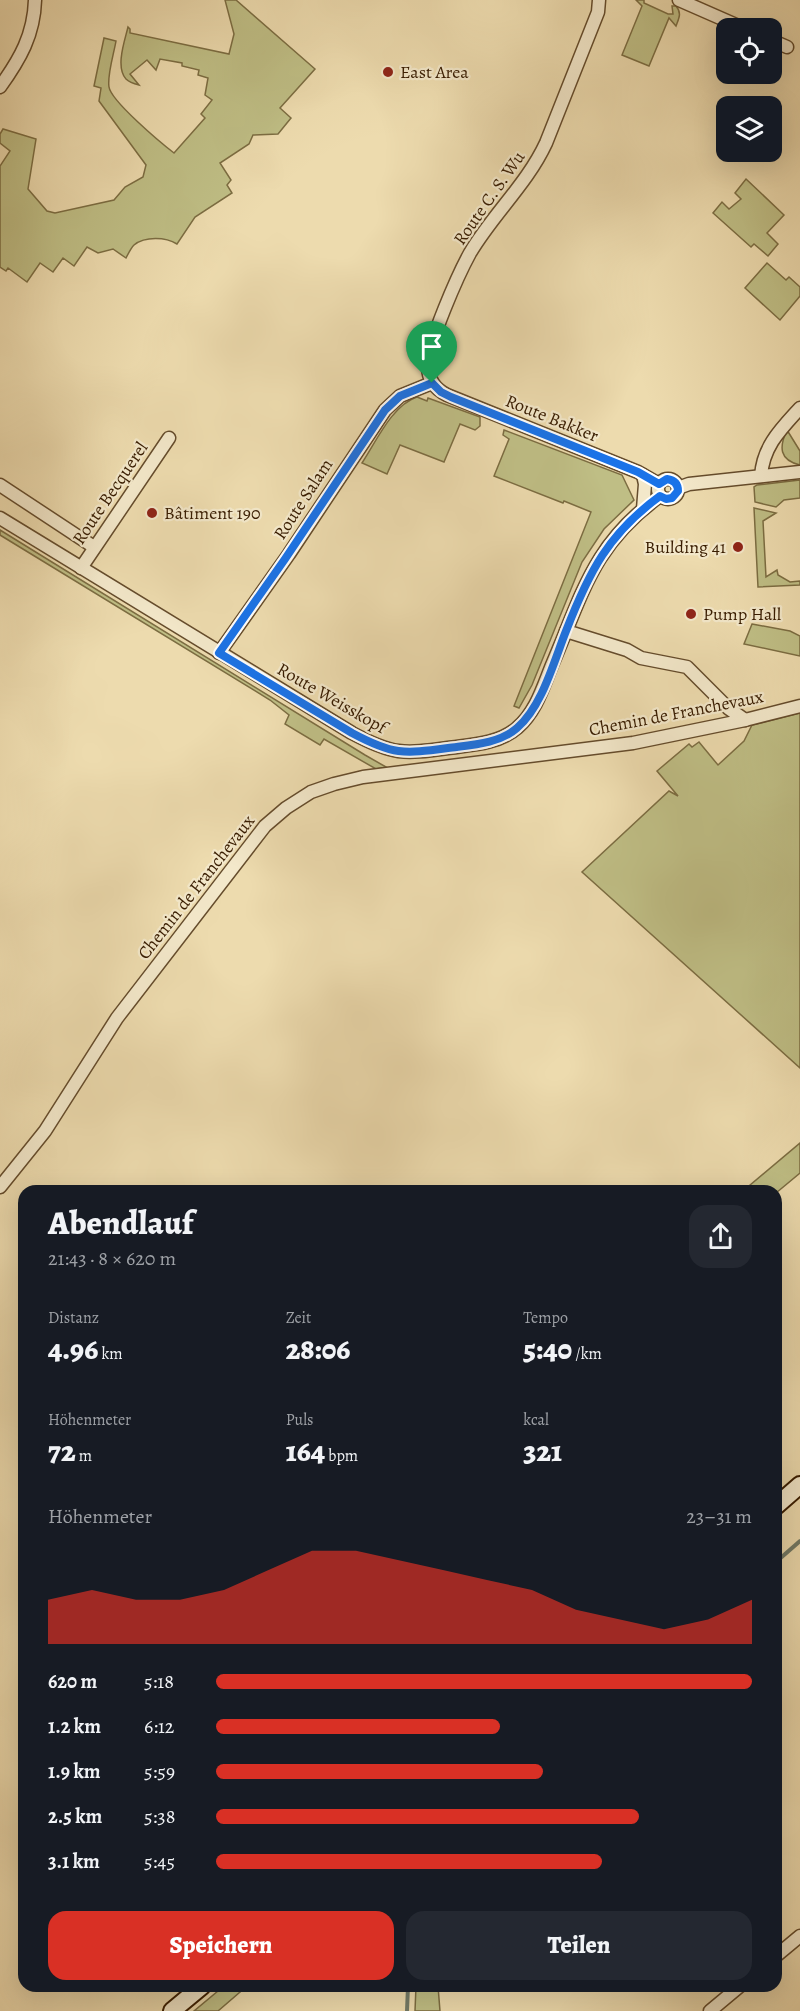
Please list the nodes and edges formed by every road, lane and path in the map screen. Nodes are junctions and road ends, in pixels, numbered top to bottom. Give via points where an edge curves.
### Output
1 (34, 0) edge
2 (599, 0) edge
3 (679, 0) edge
4 (694, 4) edge
5 (723, 18) edge
6 (782, 45) edge
7 (787, 47) dead end
8 (0, 87) edge
9 (432, 383) junction
10 (800, 408) edge
11 (169, 438) dead end
12 (800, 472) edge
13 (643, 475) junction
14 (761, 476) junction
15 (0, 485) edge
16 (660, 490) junction
17 (643, 509) junction
18 (0, 518) edge
19 (94, 547) junction
20 (81, 568) junction
21 (566, 631) junction
22 (219, 653) junction
23 (800, 706) edge
24 (745, 720) junction
25 (0, 1187) edge
26 (800, 1485) edge
27 (782, 1501) edge
28 (800, 1936) edge
29 (782, 1951) edge
30 (195, 1992) edge
31 (733, 1992) edge
32 (172, 2011) edge
33 (710, 2011) edge

1 - 8 street via 30,35 18,62
2 - 9 street, Route C. S. Wu via 598,12 537,163 489,225 458,280 430,350
3 - 4 street
4 - 5 street
6 - 7 street
9 - 13 street, Route Bakker via 451,397
9 - 22 street, Route Salam via 400,396 385,410
10 - 14 street via 766,449
11 - 19 street, Route Becquerel
12 - 14 street
13 - 16 street, Route Bakker
13 - 17 street
14 - 16 street, Route Weisskopf via 689,484 666,499
15 - 19 street
16 - 17 street, Route Weisskopf
17 - 21 street, Route Weisskopf via 603,552
18 - 20 street, Route Weisskopf
19 - 20 street, Route Becquerel
20 - 22 street, Route Weisskopf
21 - 22 street, Route Weisskopf via 537,702 517,728 476,744 406,753 362,739
21 - 24 street via 641,658 687,667
23 - 24 street, Chemin de Franchevaux
24 - 25 street, Chemin de Franchevaux via 633,743 363,777 298,799 265,826 150,974 45,1131
26 - 27 main road
28 - 29 street
30 - 32 main road
31 - 33 street

